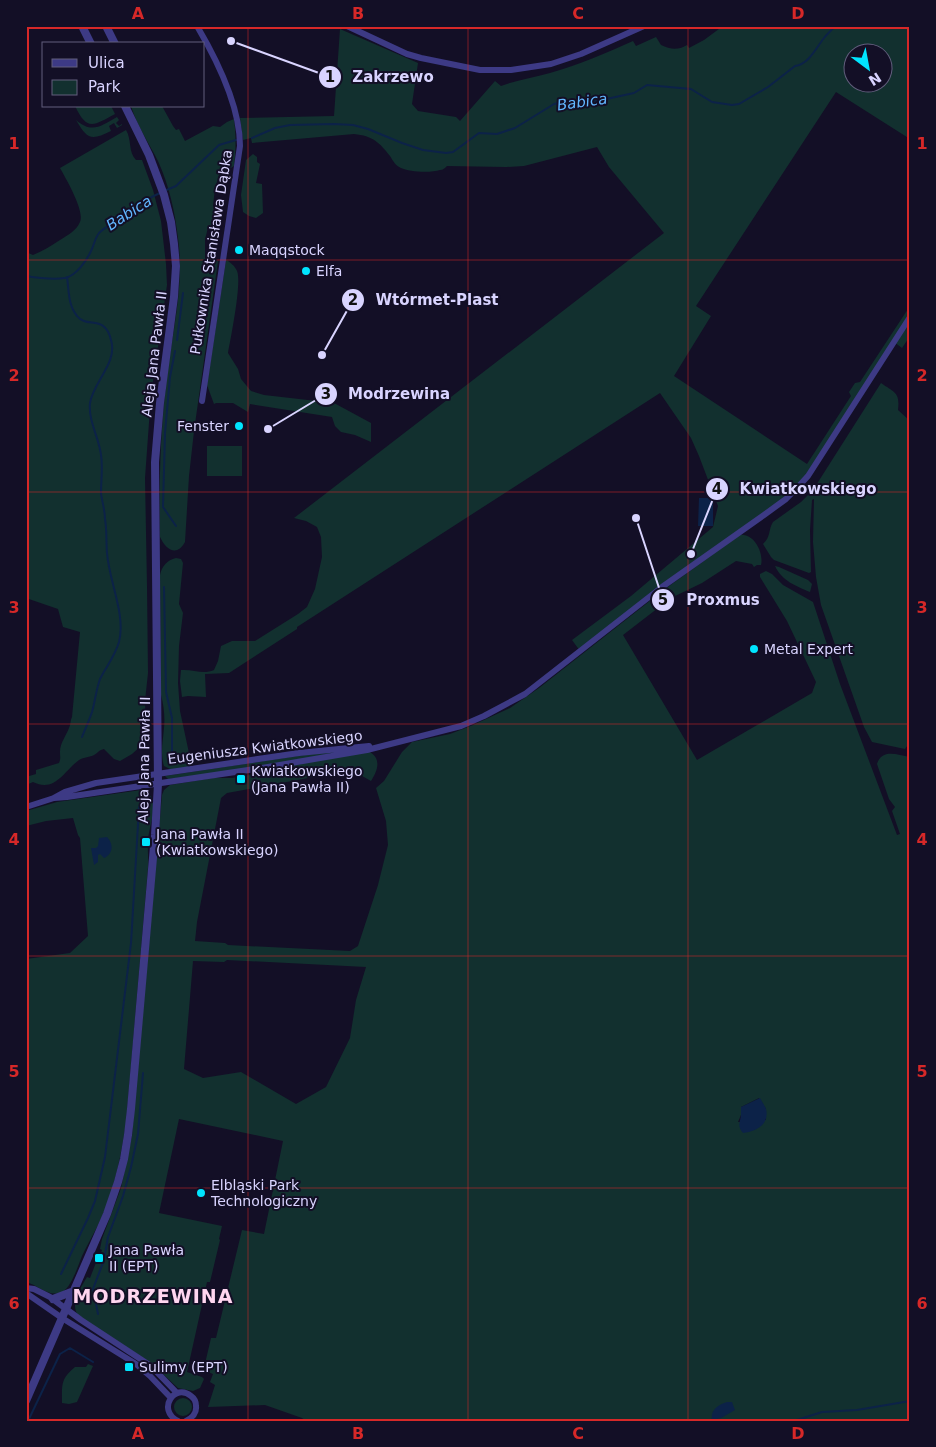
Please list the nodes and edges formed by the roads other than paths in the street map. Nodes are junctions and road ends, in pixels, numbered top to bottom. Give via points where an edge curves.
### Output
1 (82, 26) edge
2 (106, 26) edge
3 (197, 26) edge
4 (347, 26) edge
5 (644, 26) edge
6 (91, 42) edge
7 (114, 42) edge
8 (205, 42) edge
9 (205, 43) edge
10 (126, 108) edge
11 (910, 317) edge
12 (202, 401) dead end
13 (376, 747) junction
14 (158, 774) junction
15 (158, 784) junction
16 (54, 798) junction
17 (26, 807) edge
18 (26, 1288) edge
19 (74, 1291) junction
20 (26, 1293) edge
21 (53, 1299) junction
22 (67, 1309) junction
23 (62, 1318) junction
24 (174, 1396) junction
25 (26, 1401) edge
26 (178, 1421) edge
27 (186, 1421) edge

1 - 6 street
2 - 7 street
3 - 8 street, Pułkownika Stanisława Dąbka
4 - 5 street via 415,57 480,70 542,66 581,54
9 - 12 street, Pułkownika Stanisława Dąbka via 238,119 240,146
10 - 14 street, Aleja Jana Pawła II via 162,187 171,222 176,266 155,462
11 - 13 street, Eugeniusza Kwiatkowskiego via 808,476 786,499 662,587 516,700 461,726
13 - 14 street, Eugeniusza Kwiatkowskiego via 299,753
13 - 15 street, Eugeniusza Kwiatkowskiego
14 - 15 street, Aleja Jana Pawła II
14 - 16 street, Eugeniusza Kwiatkowskiego via 96,783
15 - 16 street, Eugeniusza Kwiatkowskiego
15 - 19 street, Aleja Jana Pawła II via 128,1135 113,1198
16 - 17 street
18 - 21 street
19 - 21 street
19 - 22 street, Aleja Jana Pawła II
20 - 23 street
21 - 22 street
22 - 23 street, Aleja Jana Pawła II
22 - 24 street via 151,1366
23 - 24 street via 136,1364
23 - 25 street, Aleja Jana Pawła II
24 - 26 street via 168,1402 168,1411
24 - 27 street via 181,1392 190,1395 196,1403 195,1414

